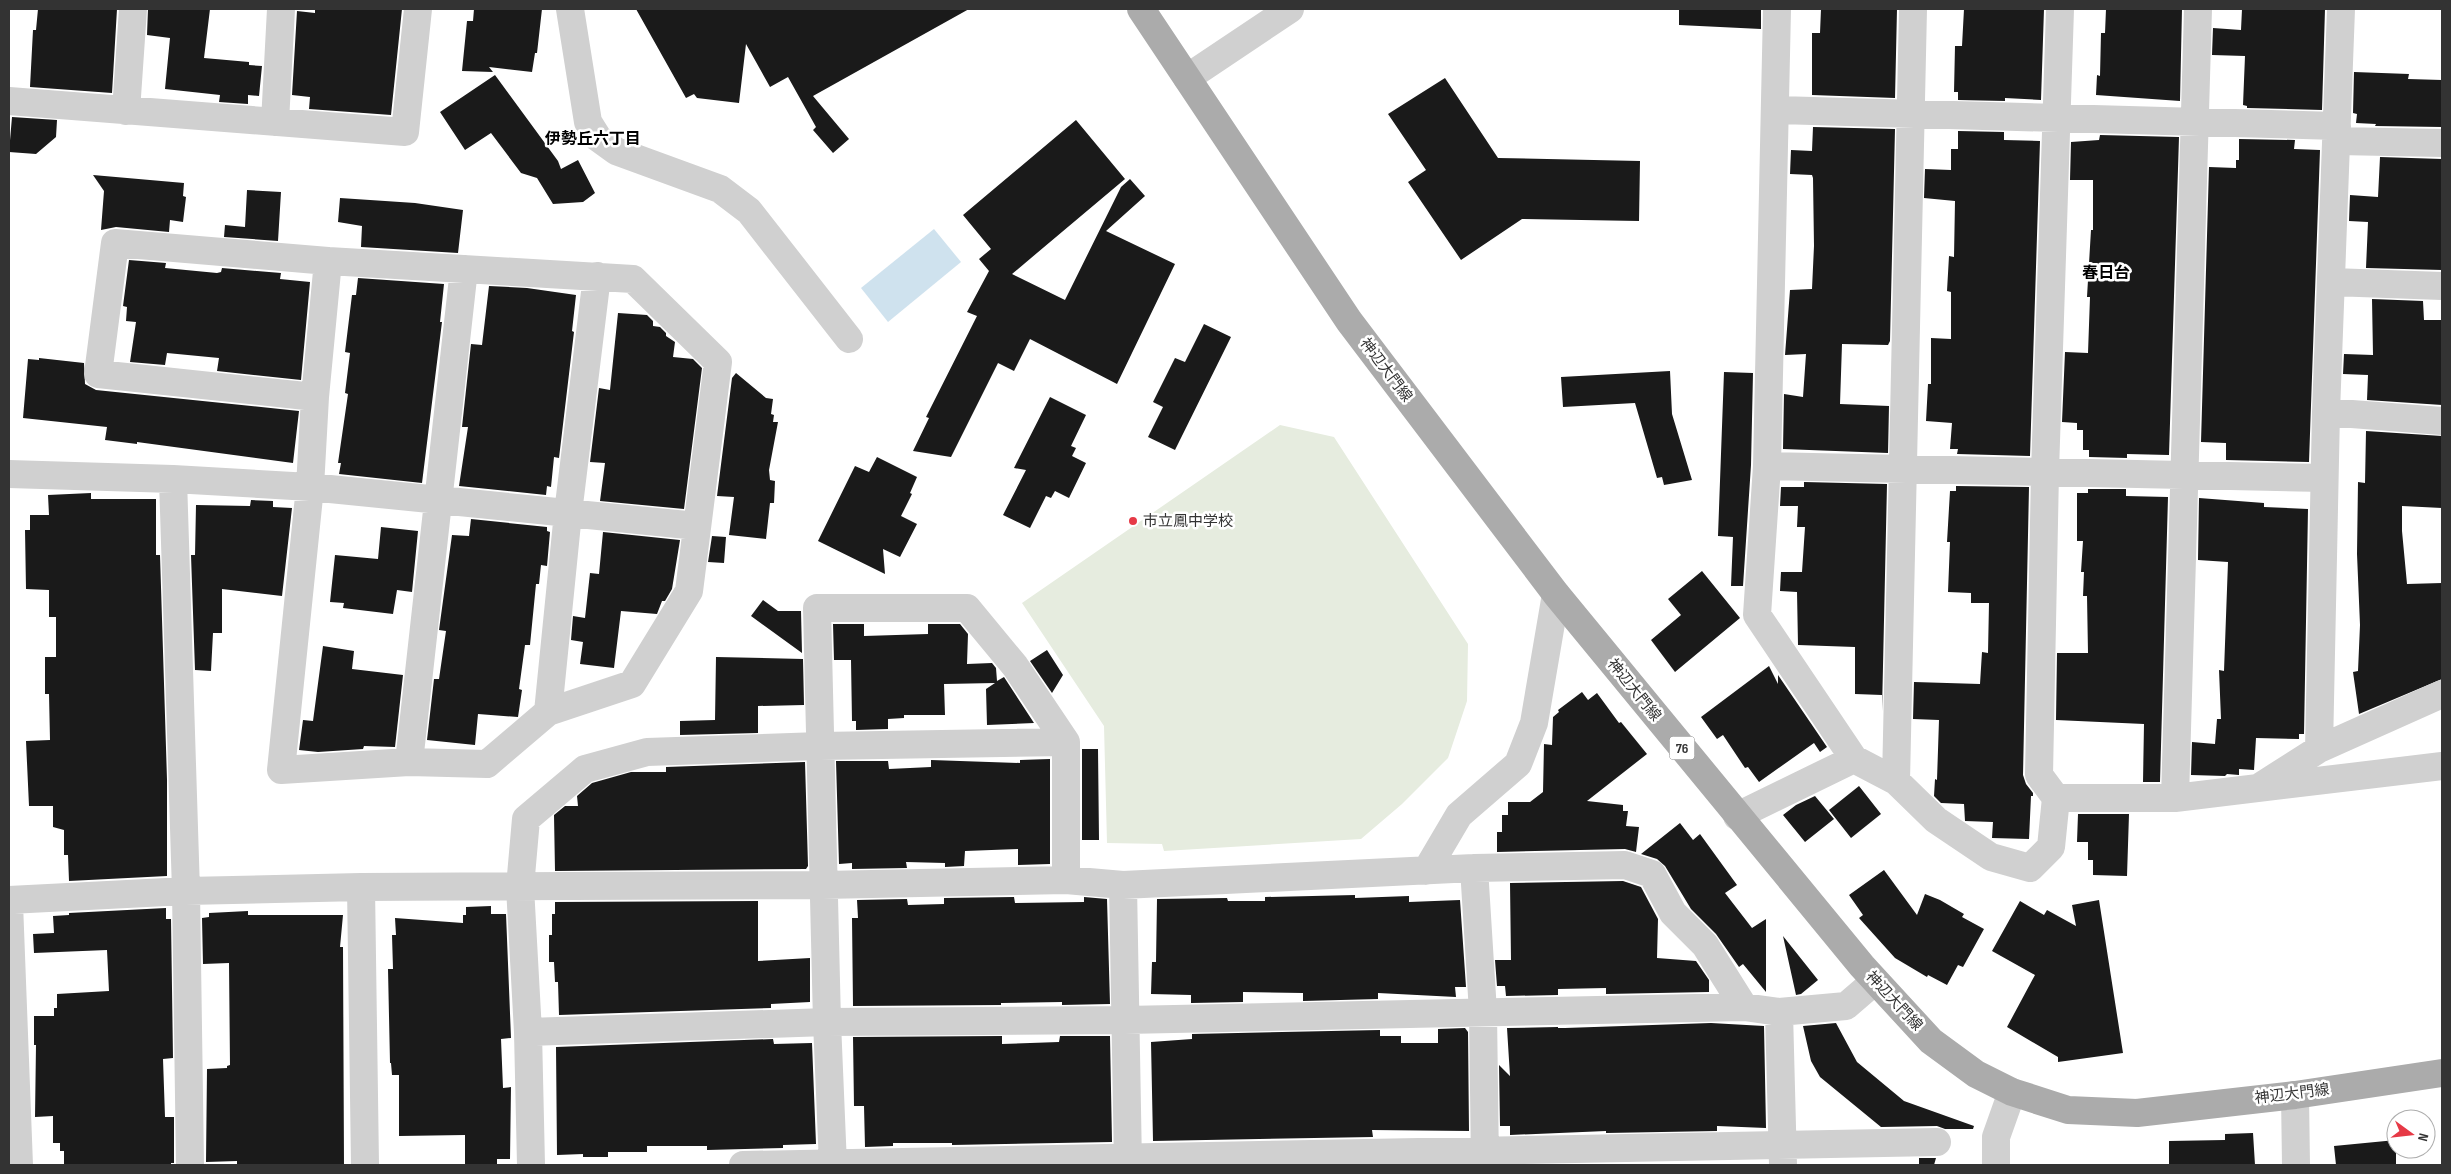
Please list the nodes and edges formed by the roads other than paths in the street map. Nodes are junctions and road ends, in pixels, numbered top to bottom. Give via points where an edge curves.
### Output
1 (133, 9) edge
2 (281, 9) edge
3 (418, 9) edge
4 (570, 9) edge
5 (1141, 9) edge
6 (1290, 9) edge
7 (1777, 9) edge
8 (1913, 9) edge
9 (2060, 9) edge
10 (2198, 9) edge
11 (2341, 9) edge
12 (1187, 78) junction
13 (9, 101) edge
14 (126, 110) junction
15 (1775, 110) junction
16 (1910, 114) junction
17 (2057, 117) junction
18 (275, 122) junction
19 (2196, 122) junction
20 (2337, 133) junction
21 (2442, 143) edge
22 (328, 261) junction
23 (464, 269) junction
24 (597, 276) junction
25 (2332, 282) junction
26 (2442, 286) edge
27 (849, 339) dead end
28 (315, 397) junction
29 (2326, 412) junction
30 (2442, 421) edge
31 (1767, 466) junction
32 (1902, 468) junction
33 (2045, 472) junction
34 (9, 474) edge
35 (2185, 474) junction
36 (2324, 478) junction
37 (173, 479) junction
38 (310, 488) junction
39 (437, 500) junction
40 (568, 513) junction
41 (697, 526) junction
42 (1556, 594) junction
43 (2442, 694) edge
44 (548, 712) junction
45 (1066, 742) junction
46 (820, 746) junction
47 (2319, 749) junction
48 (1854, 759) junction
49 (409, 762) junction
50 (2442, 766) edge
51 (1896, 781) junction
52 (2254, 790) junction
53 (2056, 798) junction
54 (2175, 798) junction
55 (1737, 816) junction
56 (1474, 868) junction
57 (1426, 871) junction
58 (1066, 880) junction
59 (823, 885) junction
60 (1123, 885) junction
61 (361, 887) junction
62 (520, 887) junction
63 (186, 892) junction
64 (9, 902) edge
65 (1875, 981) junction
66 (1744, 1007) junction
67 (1484, 1012) junction
68 (1779, 1012) junction
69 (1125, 1020) junction
70 (827, 1022) junction
71 (528, 1032) junction
72 (2442, 1074) edge
73 (2012, 1092) junction
74 (2294, 1095) junction
75 (1937, 1142) dead end
76 (1783, 1155) edge
77 (1485, 1158) edge
78 (1128, 1162) edge
79 (833, 1164) edge
80 (19, 1165) edge
81 (190, 1165) edge
82 (365, 1165) edge
83 (531, 1165) edge
84 (743, 1165) edge
85 (1996, 1165) edge
86 (2296, 1165) edge

1 - 14 street
2 - 18 street
3 - 18 street via 405,132
4 - 27 street via 588,122 598,138 616,151 720,189 749,211
5 - 12 main road, 神辺大門線 / 76
6 - 12 street
7 - 15 street
8 - 16 street
9 - 17 street
10 - 19 street
11 - 20 street
12 - 42 main road, 神辺大門線 / 76 via 1350,321
13 - 14 street
14 - 18 street
15 - 16 street
15 - 31 street
16 - 17 street
16 - 32 street
17 - 19 street
17 - 33 street
19 - 20 street
19 - 35 street
20 - 21 street
20 - 25 street
22 - 23 street
22 - 28 street
22 - 28 street via 115,243 98,374
23 - 24 street
23 - 39 street
24 - 40 street
24 - 41 street via 633,279 718,362
25 - 26 street
25 - 29 street
28 - 38 street
29 - 30 street
29 - 36 street
31 - 32 street
31 - 48 street via 1757,615
32 - 33 street
32 - 51 street
33 - 35 street
33 - 53 street via 2039,775
34 - 37 street
35 - 36 street
35 - 54 street
36 - 47 street
37 - 38 street
37 - 63 street
38 - 39 street
38 - 49 street via 281,770
39 - 40 street
39 - 49 street
40 - 41 street
40 - 44 street
41 - 44 street via 689,591 632,684
42 - 55 main road, 神辺大門線 / 76
42 - 57 street via 1534,723 1518,764 1460,815
43 - 47 street
44 - 49 street via 487,764
45 - 46 street
45 - 46 street via 1015,666 967,608 817,608
45 - 58 street
46 - 59 street
46 - 62 street via 647,752 585,769 526,819
47 - 52 street
48 - 51 street
48 - 55 street
50 - 52 street
51 - 53 street via 1936,820 1991,857 2030,868 2051,847
52 - 54 street
53 - 54 street
55 - 65 main road, 神辺大門線 / 76
56 - 57 street
56 - 66 street via 1625,865 1652,874 1673,913 1705,945
56 - 67 street
57 - 60 street
58 - 59 street
58 - 60 street
59 - 62 street
59 - 70 street
60 - 69 street
61 - 62 street
61 - 63 street
61 - 82 street
62 - 71 street
63 - 64 street
63 - 81 street
64 - 80 street
65 - 68 street via 1846,1006
65 - 73 main road, 神辺大門線 / 76 via 1931,1041 1976,1074
66 - 67 street
66 - 68 street
67 - 69 street
67 - 77 street
68 - 76 street
69 - 70 street
69 - 78 street
70 - 71 street
70 - 79 street
71 - 83 street
72 - 74 main road, 神辺大門線 / 76
73 - 74 main road, 神辺大門線 / 76 via 2068,1110 2137,1113
73 - 85 street via 1996,1138
74 - 86 street
75 - 76 street
76 - 77 street
77 - 78 street
78 - 79 street
79 - 84 street

